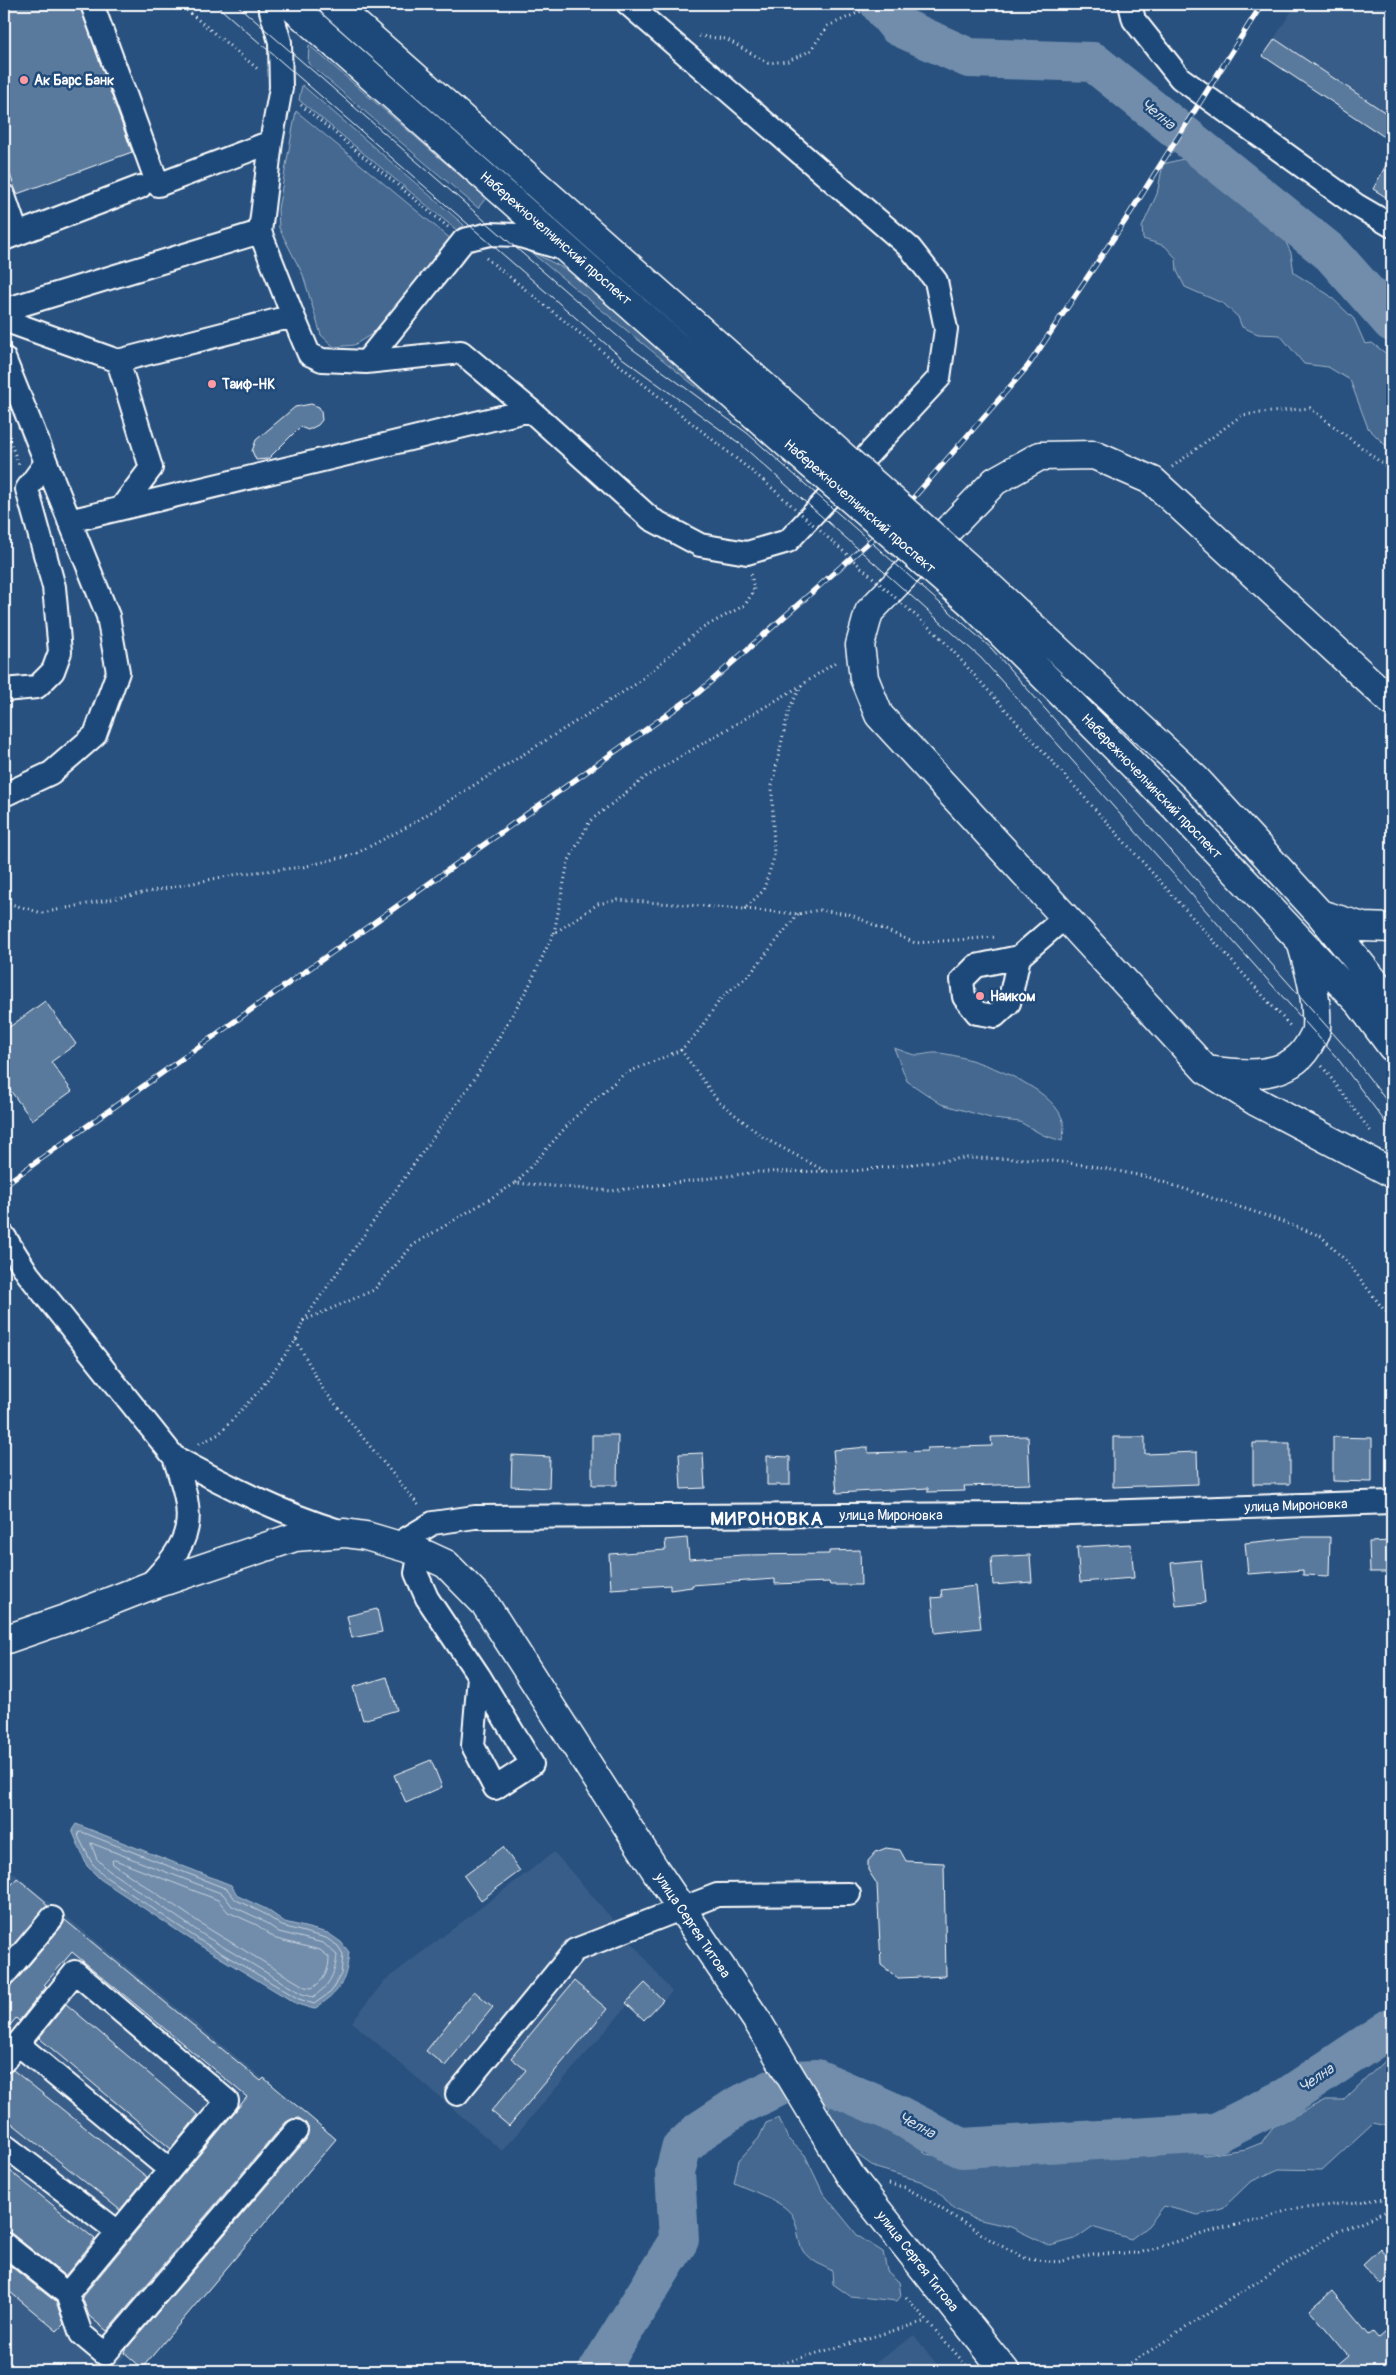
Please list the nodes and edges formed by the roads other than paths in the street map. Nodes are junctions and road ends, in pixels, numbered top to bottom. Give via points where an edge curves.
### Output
1 (92, 4) edge
2 (269, 4) edge
3 (289, 4) edge
4 (333, 4) edge
5 (628, 4) edge
6 (1130, 4) edge
7 (271, 142) junction
8 (140, 187) dead end
9 (4, 196) edge
10 (1392, 226) edge
11 (260, 232) junction
12 (10, 236) edge
13 (572, 252) junction
14 (4, 310) edge
15 (293, 316) junction
16 (4, 320) edge
17 (118, 361) junction
18 (366, 362) junction
19 (6, 370) edge
20 (530, 410) junction
21 (45, 464) junction
22 (121, 508) junction
23 (69, 522) junction
24 (979, 594) junction
25 (4, 690) edge
26 (1392, 702) edge
27 (4, 795) edge
28 (1320, 914) junction
29 (1064, 918) junction
30 (1392, 928) edge
31 (1301, 942) junction
32 (1019, 957) dead end
33 (1392, 1003) edge
34 (1392, 1047) edge
35 (1206, 1070) junction
36 (1392, 1173) edge
37 (4, 1236) edge
38 (174, 1457) junction
39 (1392, 1502) edge
40 (345, 1533) junction
41 (408, 1549) junction
42 (147, 1587) junction
43 (4, 1640) edge
44 (478, 1676) dead end
45 (849, 1894) dead end
46 (681, 1907) junction
47 (52, 1918) dead end
48 (4, 1975) edge
49 (18, 2044) junction
50 (4, 2061) edge
51 (457, 2094) dead end
52 (296, 2131) dead end
53 (4, 2145) edge
54 (170, 2170) junction
55 (118, 2232) junction
56 (4, 2244) edge
57 (67, 2294) junction
58 (1005, 2371) edge

1 - 7 street via 158,185
2 - 7 street via 280,42 281,88
3 - 13 main road, Набережночелнинский проспект
4 - 24 main road, Набережночелнинский проспект, bridge via 810,427
5 - 20 street via 910,248 936,282 946,329 939,378 788,541 747,553 700,545 651,519
6 - 10 street via 1134,20 1180,78 1356,205
7 - 11 street
8 - 12 street
9 - 12 street
11 - 14 street
11 - 15 street
13 - 18 street via 517,235 490,234 464,240
13 - 24 main road, Набережночелнинский проспект, bridge via 792,448
15 - 17 street
15 - 18 street via 309,354 322,360
16 - 17 street
17 - 22 street via 151,468
18 - 20 street via 461,352
19 - 21 street
20 - 22 street
21 - 23 street
21 - 25 street via 27,489 54,588 60,652 53,671 37,687
22 - 23 street
23 - 27 street via 108,616 118,672 95,735 51,773
24 - 28 main road, Набережночелнинский проспект via 1196,779
24 - 31 main road, Набережночелнинский проспект
26 - 29 main road via 1153,481 1094,455 1040,456 995,481 868,612 860,645 864,678 880,716
28 - 30 main road via 1363,927
28 - 33 main road, Набережночелнинский проспект
29 - 32 street
29 - 35 main road
31 - 34 main road, Набережночелнинский проспект via 1360,1004
31 - 35 main road via 1314,990 1316,1031 1300,1058 1277,1070 1249,1075
35 - 36 main road via 1255,1101
37 - 38 street via 28,1274
38 - 40 street via 275,1508
38 - 42 street via 184,1486 189,1516 180,1550
39 - 41 street, улица Мироновка via 1041,1514 475,1516 433,1523
40 - 41 main road, улица Сергея Титова
40 - 42 main road, улица Сергея Титова via 295,1537
41 - 44 street via 427,1598
41 - 46 main road, улица Сергея Титова via 446,1564 485,1604
42 - 43 main road, улица Сергея Титова
45 - 46 street via 717,1895
46 - 51 street via 575,1950
46 - 58 main road, улица Сергея Титова via 758,2022 854,2180
47 - 48 street
49 - 50 street
49 - 54 street
49 - 54 street via 75,1972 226,2101
52 - 57 street via 105,2354 80,2334
53 - 55 street
54 - 55 street
55 - 57 street
56 - 57 street

